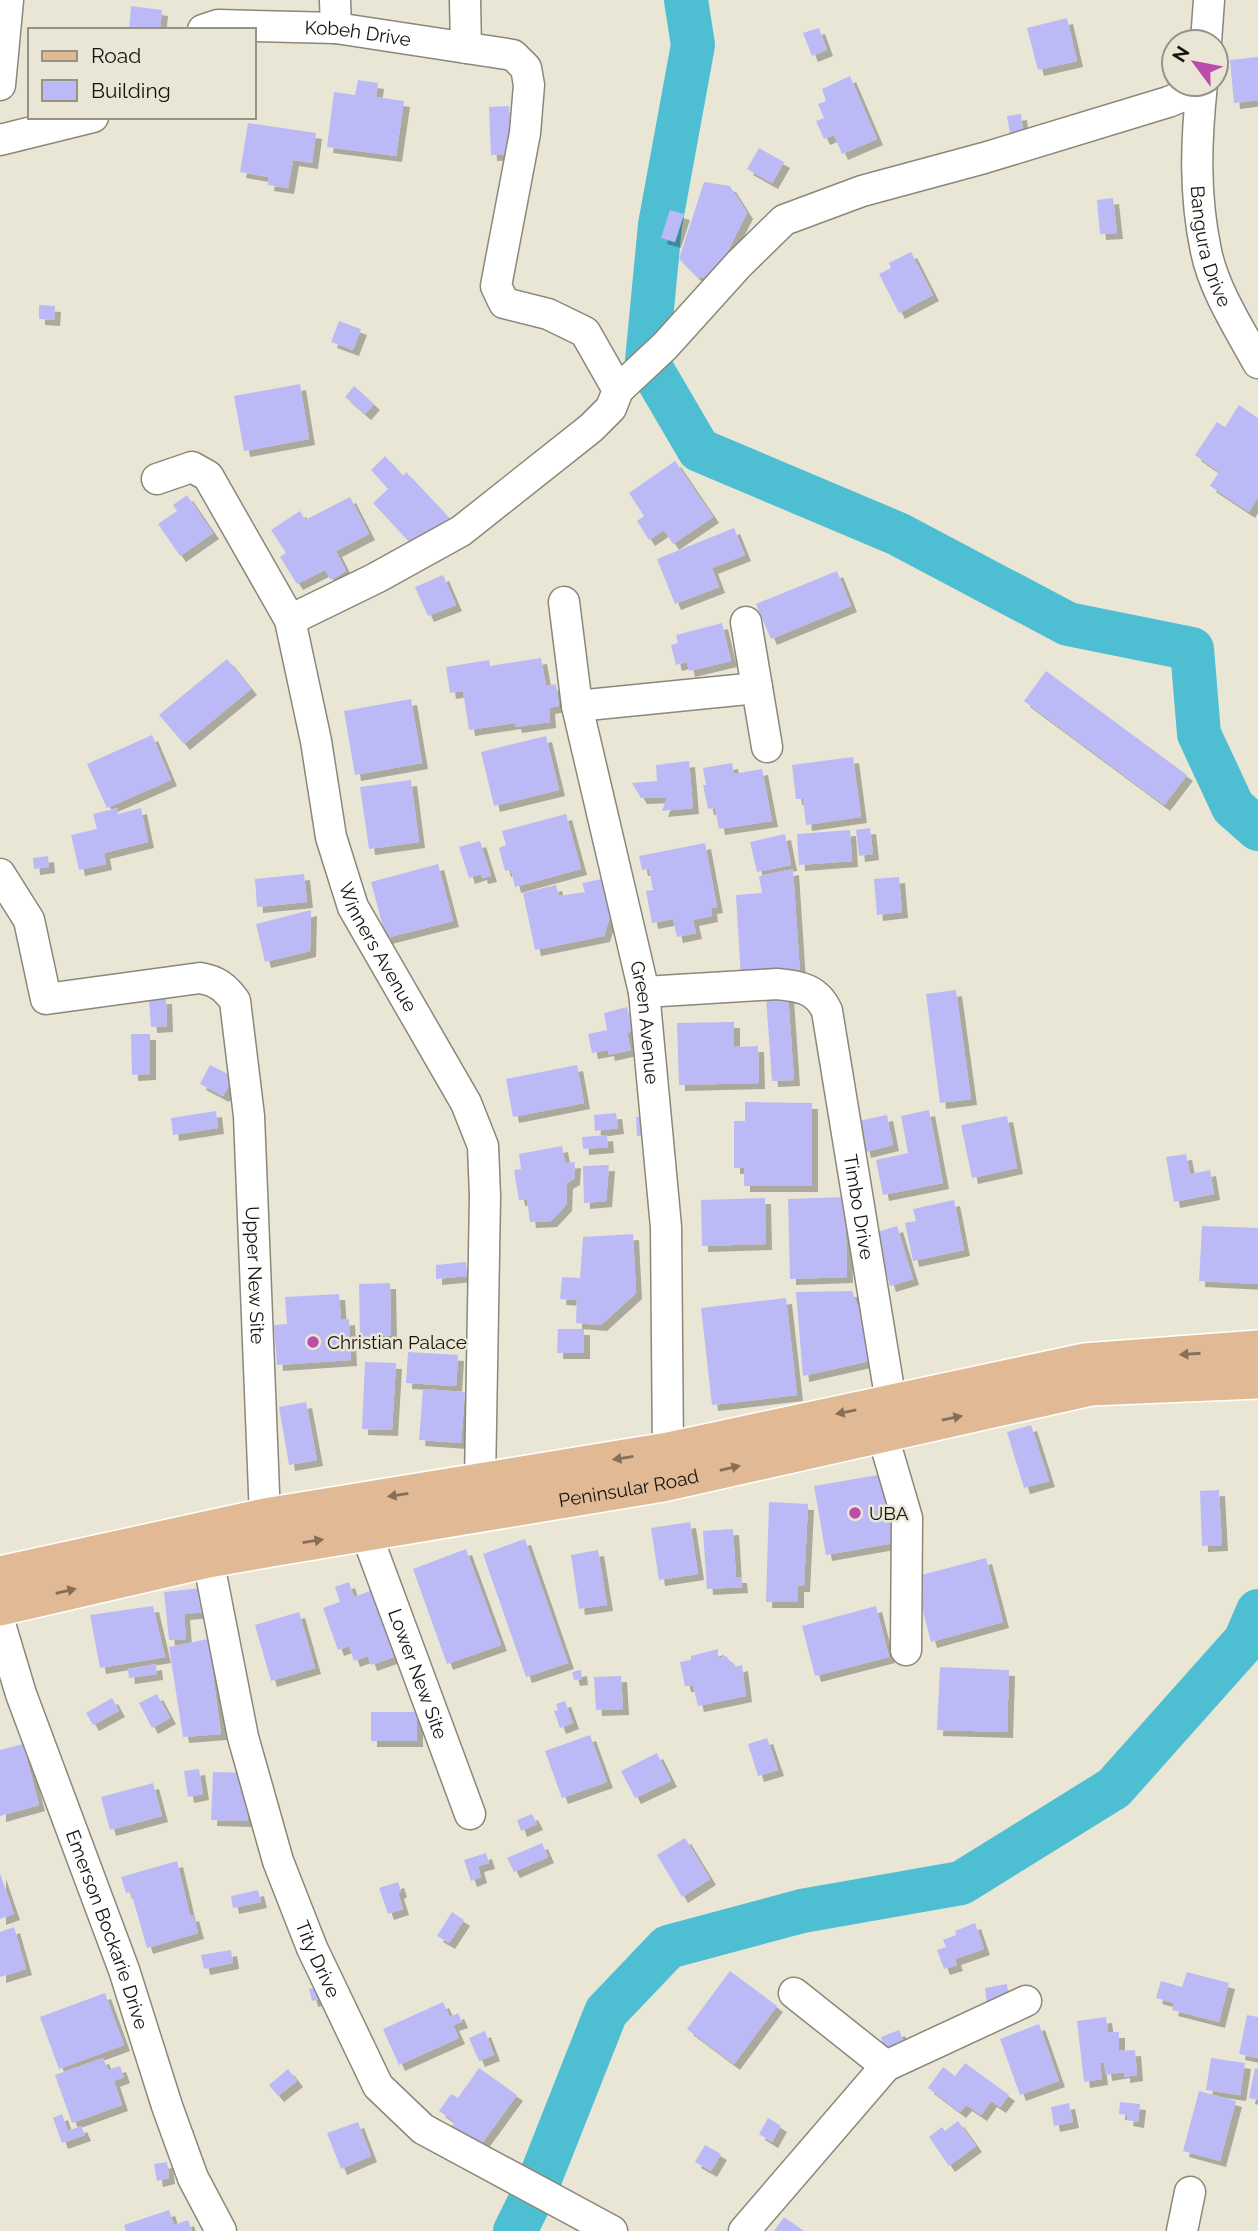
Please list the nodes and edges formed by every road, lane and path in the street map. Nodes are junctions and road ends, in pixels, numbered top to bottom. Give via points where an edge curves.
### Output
1 (8, 0) edge
2 (465, 0) edge
3 (1209, 0) edge
4 (336, 14) edge
5 (209, 28) edge
6 (1207, 28) edge
7 (466, 48) junction
8 (0, 85) edge
9 (1173, 98) edge
10 (1200, 98) edge
11 (85, 119) edge
12 (0, 140) edge
13 (1258, 363) edge
14 (626, 383) junction
15 (157, 479) dead end
16 (565, 602) dead end
17 (290, 620) junction
18 (746, 622) dead end
19 (757, 688) junction
20 (577, 706) junction
21 (767, 747) dead end
22 (0, 874) edge
23 (644, 992) junction
24 (1258, 1349) edge
25 (1258, 1380) edge
26 (887, 1418) junction
27 (668, 1451) junction
28 (482, 1497) junction
29 (268, 1532) junction
30 (366, 1533) junction
31 (208, 1559) junction
32 (0, 1575) edge
33 (0, 1607) edge
34 (0, 1624) edge
35 (906, 1650) dead end
36 (470, 1814) dead end
37 (794, 1993) dead end
38 (1026, 2001) dead end
39 (886, 2066) junction
40 (1190, 2192) dead end
41 (221, 2231) edge
42 (612, 2231) edge
43 (744, 2231) edge
44 (1182, 2231) edge

1 - 8 street
2 - 7 street
3 - 6 street
4 - 5 street, Kobeh Drive
4 - 7 street, Kobeh Drive
7 - 14 street, Kobeh Drive via 513,55 526,68 529,85 526,133 496,286 505,303 548,314 585,332
9 - 14 street via 862,191 784,220
10 - 13 street, Bangura Drive via 1196,180 1206,253
11 - 12 street
14 - 17 street via 611,408 591,428 461,531
15 - 17 street, Winners Avenue via 192,467 208,476
16 - 20 street, Green Avenue
17 - 28 street, Winners Avenue via 331,837 353,906 466,1103 483,1146
18 - 19 street
19 - 20 street
19 - 21 street
20 - 23 street, Green Avenue
22 - 29 street, Upper New Site via 29,920 46,999 201,978 225,987 234,1001 249,1116
23 - 26 street, Timbo Drive via 777,984 798,985 821,999 827,1011
23 - 27 street, Green Avenue via 666,1227
24 -> 26 main road, Peninsular Road via 1084,1362
26 -> 25 main road, Peninsular Road via 1091,1387
26 -> 27 main road, Peninsular Road
28 -> 26 main road, Peninsular Road via 663,1483
26 - 35 street, Timbo Drive via 907,1518
27 -> 28 main road, Peninsular Road
28 -> 29 main road, Peninsular Road
28 - 30 main road, Peninsular Road
29 -> 30 main road, Peninsular Road
29 - 31 main road, Peninsular Road
29 - 32 main road, Peninsular Road
30 - 36 street, Lower New Site
33 -> 31 main road, Peninsular Road
31 - 42 street, Tity Drive via 243,1737 278,1861 312,1948 378,2086 423,2129
34 - 41 street, Emerson Bockarie Drive via 193,2178
37 - 39 street
38 - 39 street
39 - 43 street
40 - 44 street

